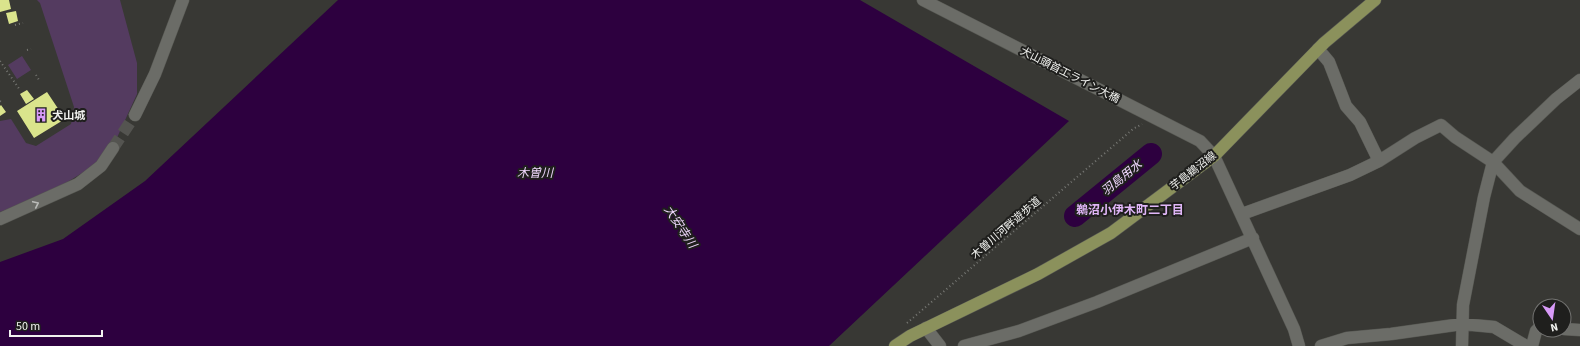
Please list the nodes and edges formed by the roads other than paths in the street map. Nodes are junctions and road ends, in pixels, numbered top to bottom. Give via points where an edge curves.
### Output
1 (184, 0) edge
2 (923, 0) edge
3 (1375, 0) edge
4 (1318, 49) junction
5 (1580, 80) edge
6 (135, 115) tunnel mouth
7 (113, 148) tunnel mouth
8 (1214, 156) junction
9 (1378, 161) junction
10 (1493, 162) junction
11 (1242, 214) junction
12 (0, 219) edge
13 (1580, 229) edge
14 (1254, 238) junction
15 (1462, 324) junction
16 (926, 328) junction
17 (895, 346) edge
18 (940, 346) edge
19 (964, 346) edge
20 (1297, 346) edge
21 (1321, 346) edge
22 (1462, 346) edge
23 (1526, 346) edge

1 - 6 street via 155,74
2 - 8 street, 犬山頭首工ライン大橋 via 1191,136 1200,141
3 - 4 main road, 芋島鵜沼線
4 - 8 main road, 芋島鵜沼線
4 - 9 street via 1329,62 1346,106 1360,122
5 - 10 street via 1556,99
12 -> 7 street via 78,184 101,166
8 - 11 street, 犬山頭首工ライン大橋
8 - 16 main road, 芋島鵜沼線 via 1110,233 1038,274
9 - 10 street via 1441,125 1454,137
9 - 11 street via 1350,176
10 - 13 street via 1520,191
10 - 15 street via 1463,305
11 - 14 street, 犬山頭首工ライン大橋
14 - 19 street via 1090,305 1019,331
14 - 20 street, 犬山頭首工ライン大橋 via 1294,329
15 - 21 street via 1347,338
15 - 22 street
15 - 23 street via 1494,327
16 - 17 main road, 芋島鵜沼線
16 - 18 street

